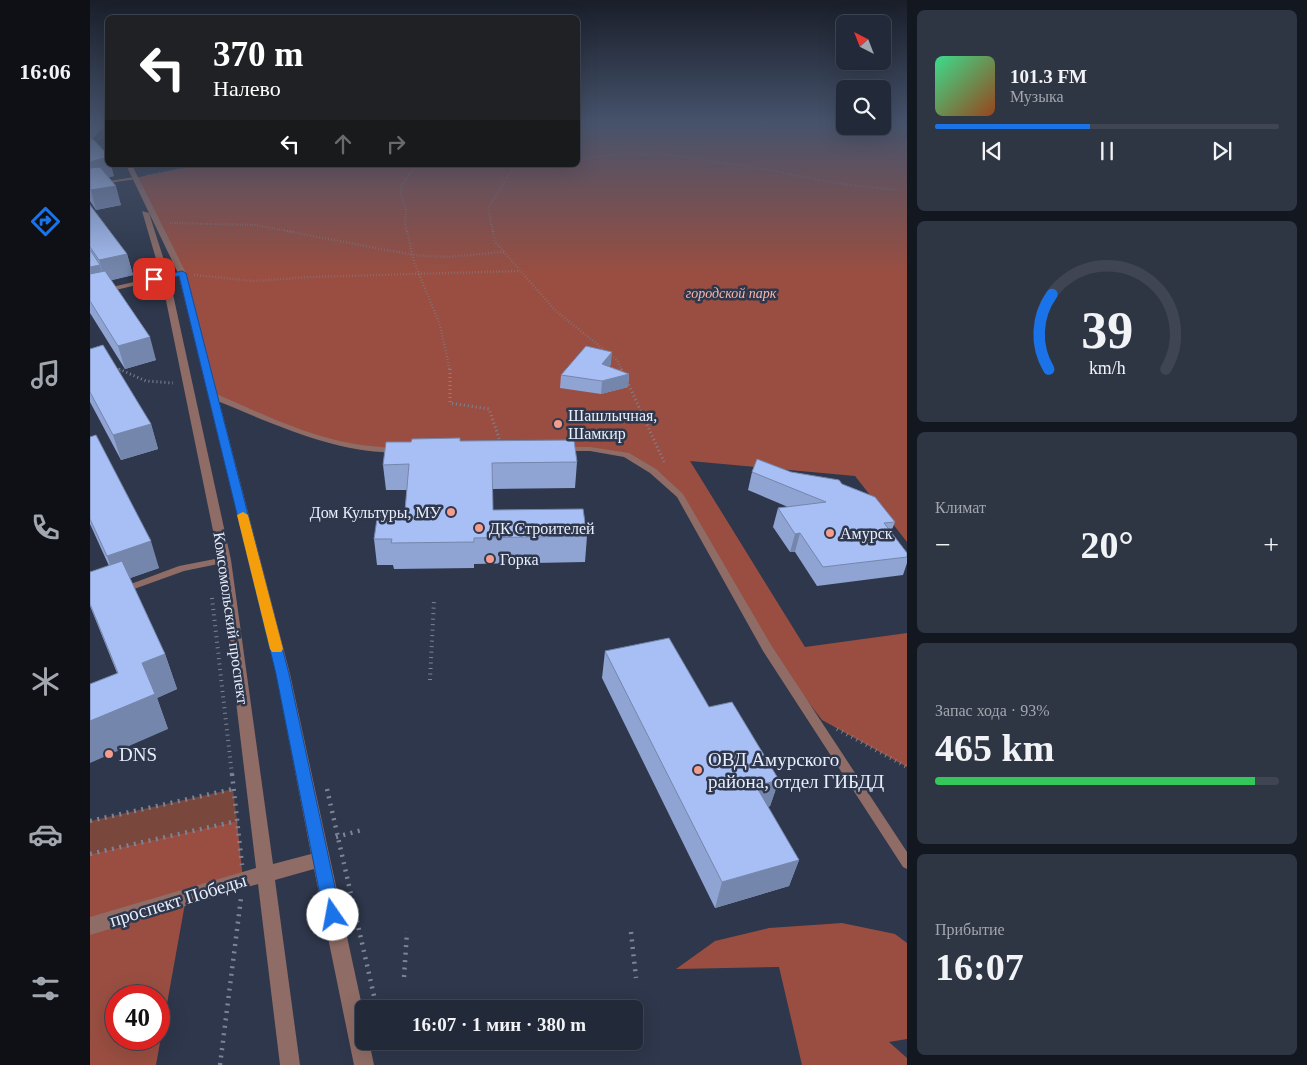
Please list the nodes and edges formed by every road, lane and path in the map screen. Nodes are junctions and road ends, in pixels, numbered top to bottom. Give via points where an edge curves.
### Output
1 (132, 174) edge
2 (156, 174) edge
3 (410, 174) edge
4 (510, 174) edge
5 (787, 174) edge
6 (134, 178) junction
7 (90, 185) edge
8 (896, 190) dead end
9 (157, 223) junction
10 (504, 252) junction
11 (413, 255) junction
12 (520, 271) junction
13 (182, 273) junction
14 (419, 273) junction
15 (164, 276) junction
16 (90, 294) edge
17 (113, 366) edge
18 (172, 374) dead end
19 (174, 383) junction
20 (175, 392) dead end
21 (213, 396) junction
22 (551, 449) edge
23 (503, 450) edge
24 (403, 451) edge
25 (680, 496) junction
26 (225, 560) junction
27 (208, 564) junction
28 (113, 594) edge
29 (434, 601) dead end
30 (430, 680) dead end
31 (233, 789) junction
32 (90, 821) edge
33 (237, 821) junction
34 (90, 854) edge
35 (321, 859) junction
36 (907, 863) edge
37 (266, 874) junction
38 (243, 880) junction
39 (90, 926) edge
40 (407, 932) dead end
41 (631, 932) dead end
42 (404, 978) dead end
43 (636, 978) dead end
44 (220, 1065) edge
45 (290, 1065) edge
46 (364, 1065) edge

1 - 6 street, Комсомольский проспект
2 - 6 path
3 - 11 path via 401,186 401,196
4 - 10 path via 488,208 496,242
5 - 8 path
6 - 7 lane
6 - 9 street, Комсомольский проспект
6 - 15 street, Комсомольский проспект
9 - 11 path via 255,225
9 - 13 street, Комсомольский проспект
10 - 11 path via 449,257
10 - 12 path
11 - 14 path
12 - 14 path
12 - 25 path via 557,312 617,360
13 - 14 path via 254,281
13 - 15 lane
13 - 21 street, Комсомольский проспект
14 - 23 path via 440,324 450,375 450,403 489,409
15 - 16 lane
15 - 26 street, Комсомольский проспект
17 - 19 path via 146,381
18 - 19 path
19 - 20 path
21 - 24 lane via 346,445
21 - 35 street, Комсомольский проспект via 282,674
22 - 25 lane via 590,449 626,455 652,471
25 - 36 lane via 767,648
26 - 27 lane
26 - 37 street, Комсомольский проспект
27 - 28 lane via 182,568
27 - 31 path
29 - 30 path
31 - 32 path
31 - 33 path
33 - 34 path
33 - 38 path
35 - 37 street, проспект Победы
35 - 46 street, Комсомольский проспект
37 - 38 street, проспект Победы
37 - 45 street, Комсомольский проспект
38 - 39 street, проспект Победы
38 - 44 path
40 - 42 path
41 - 43 path

